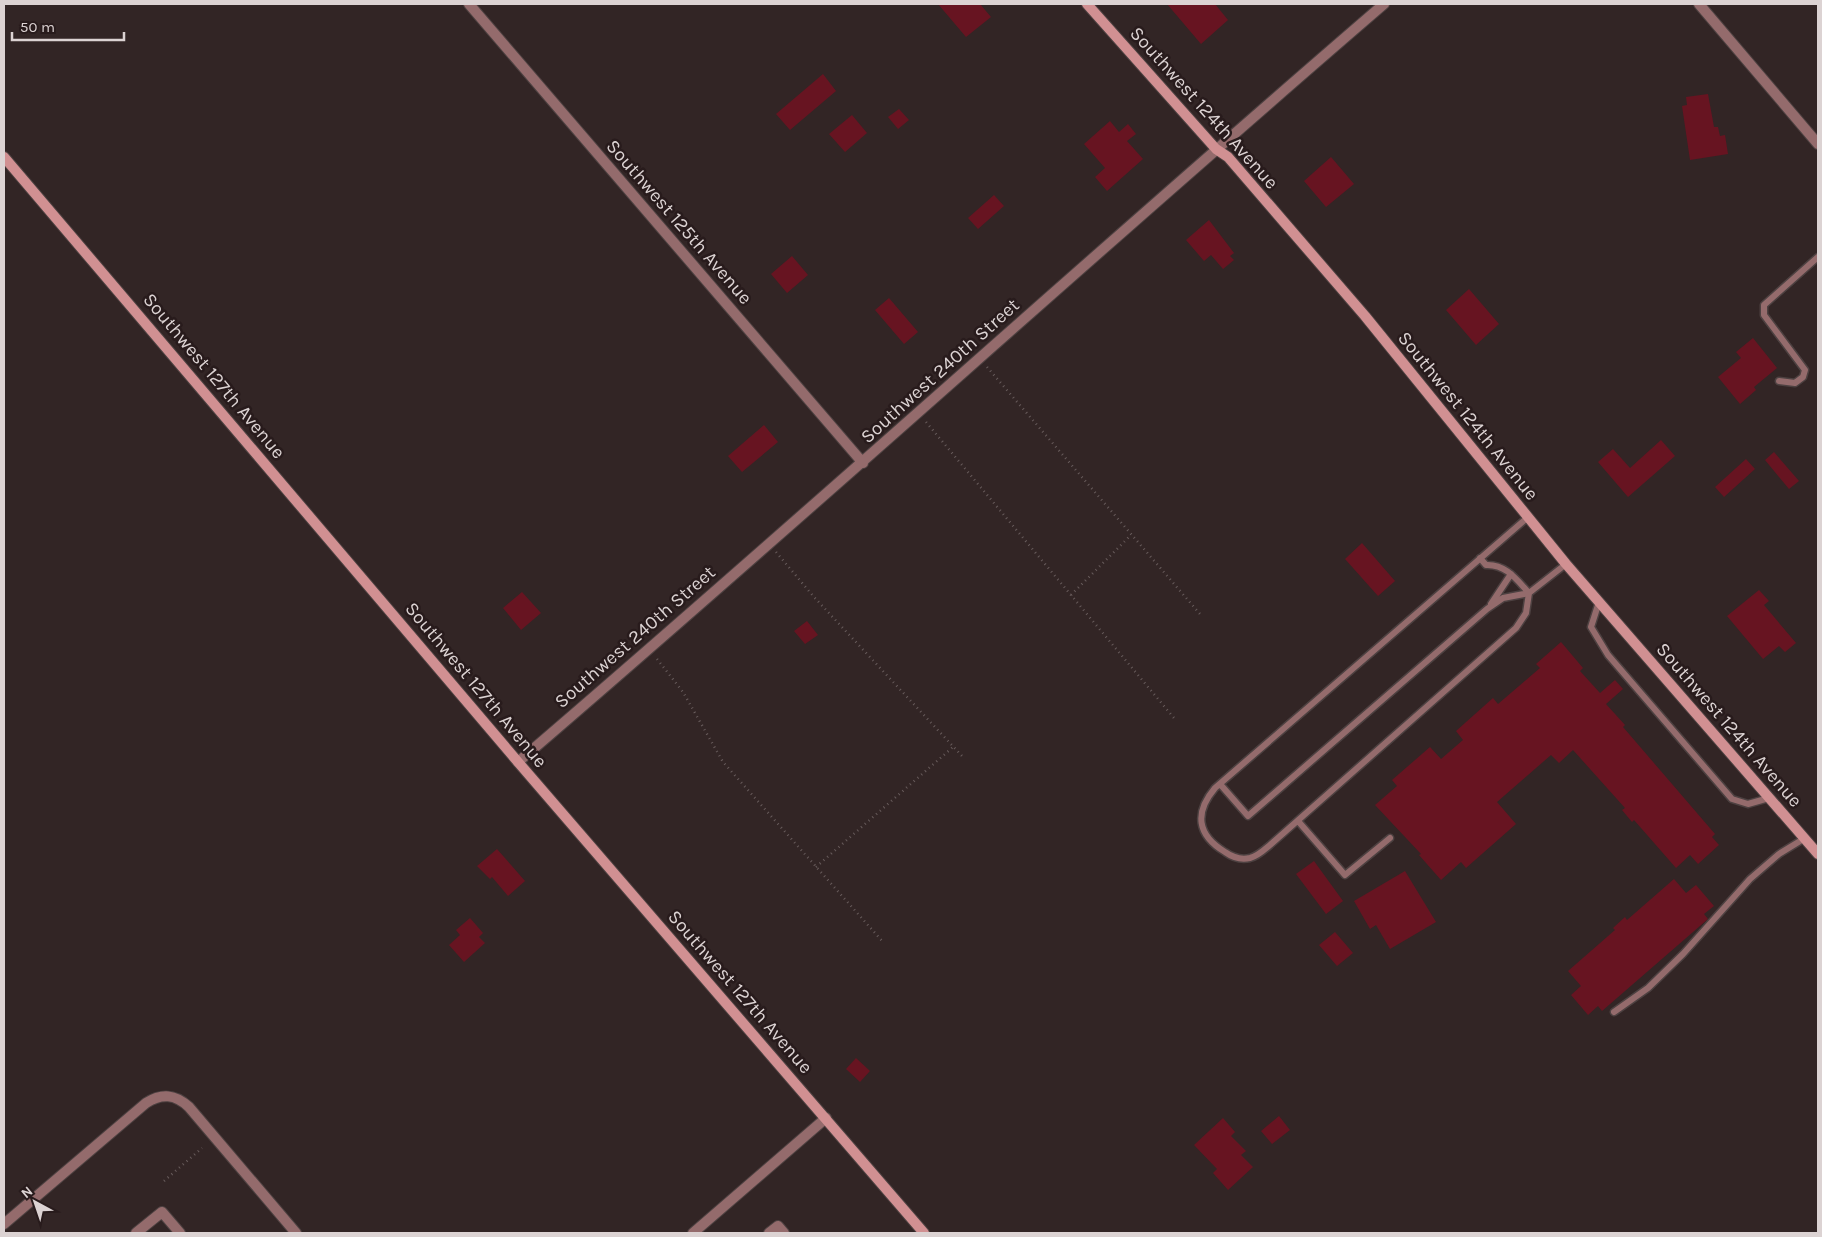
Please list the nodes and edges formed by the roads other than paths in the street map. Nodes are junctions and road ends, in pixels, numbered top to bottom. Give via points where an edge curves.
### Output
1 (469, 4) edge
2 (1087, 4) edge
3 (1384, 4) edge
4 (1699, 4) edge
5 (1818, 144) edge
6 (1216, 149) junction
7 (4, 157) edge
8 (1818, 257) edge
9 (1779, 381) dead end
10 (863, 463) junction
11 (1527, 518) junction
12 (1480, 558) junction
13 (1566, 564) junction
14 (1511, 574) junction
15 (1529, 593) junction
16 (1599, 602) junction
17 (1487, 609) junction
18 (518, 762) junction
19 (1220, 784) junction
20 (1769, 798) junction
21 (1298, 821) junction
22 (1390, 838) dead end
23 (1805, 838) junction
24 (1818, 854) edge
25 (1614, 1012) dead end
26 (826, 1118) junction
27 (4, 1224) edge
28 (4, 1230) edge
29 (6, 1233) edge
30 (136, 1233) edge
31 (180, 1233) edge
32 (296, 1233) edge
33 (693, 1233) edge
34 (770, 1233) edge
35 (784, 1233) edge
36 (924, 1233) edge

1 - 10 street, Southwest 125th Avenue
2 - 6 street, Southwest 124th Avenue
3 - 6 street, Southwest 240th Street
4 - 5 street
6 - 10 street, Southwest 240th Street
6 - 11 street, Southwest 124th Avenue via 1228,157 1365,316
7 - 18 street, Southwest 127th Avenue
8 - 9 lane via 1764,305 1764,315 1805,370 1803,377 1795,383
10 - 18 street, Southwest 240th Street
11 - 12 lane
11 - 13 street, Southwest 124th Avenue
12 - 14 lane via 1486,565 1499,566
12 - 19 lane
13 - 15 lane
13 - 16 street, Southwest 124th Avenue
14 - 15 lane
14 - 17 lane
15 - 17 lane via 1503,598
15 - 21 lane via 1526,613 1516,628
16 - 20 street, Southwest 124th Avenue
16 - 20 lane via 1591,627 1608,655 1732,799 1748,804
17 - 19 lane via 1248,816
18 - 26 street, Southwest 127th Avenue
19 - 21 lane via 1207,797 1201,816 1204,831 1213,845 1228,854 1250,858
20 - 23 street, Southwest 124th Avenue
21 - 22 lane via 1345,876
23 - 24 street, Southwest 124th Avenue
23 - 25 lane via 1750,878 1683,954 1648,988
26 - 33 street
26 - 36 street, Southwest 127th Avenue
27 - 32 street via 146,1103 164,1095 177,1098 189,1107
28 - 29 street
30 - 31 street via 162,1212
34 - 35 street via 778,1226

